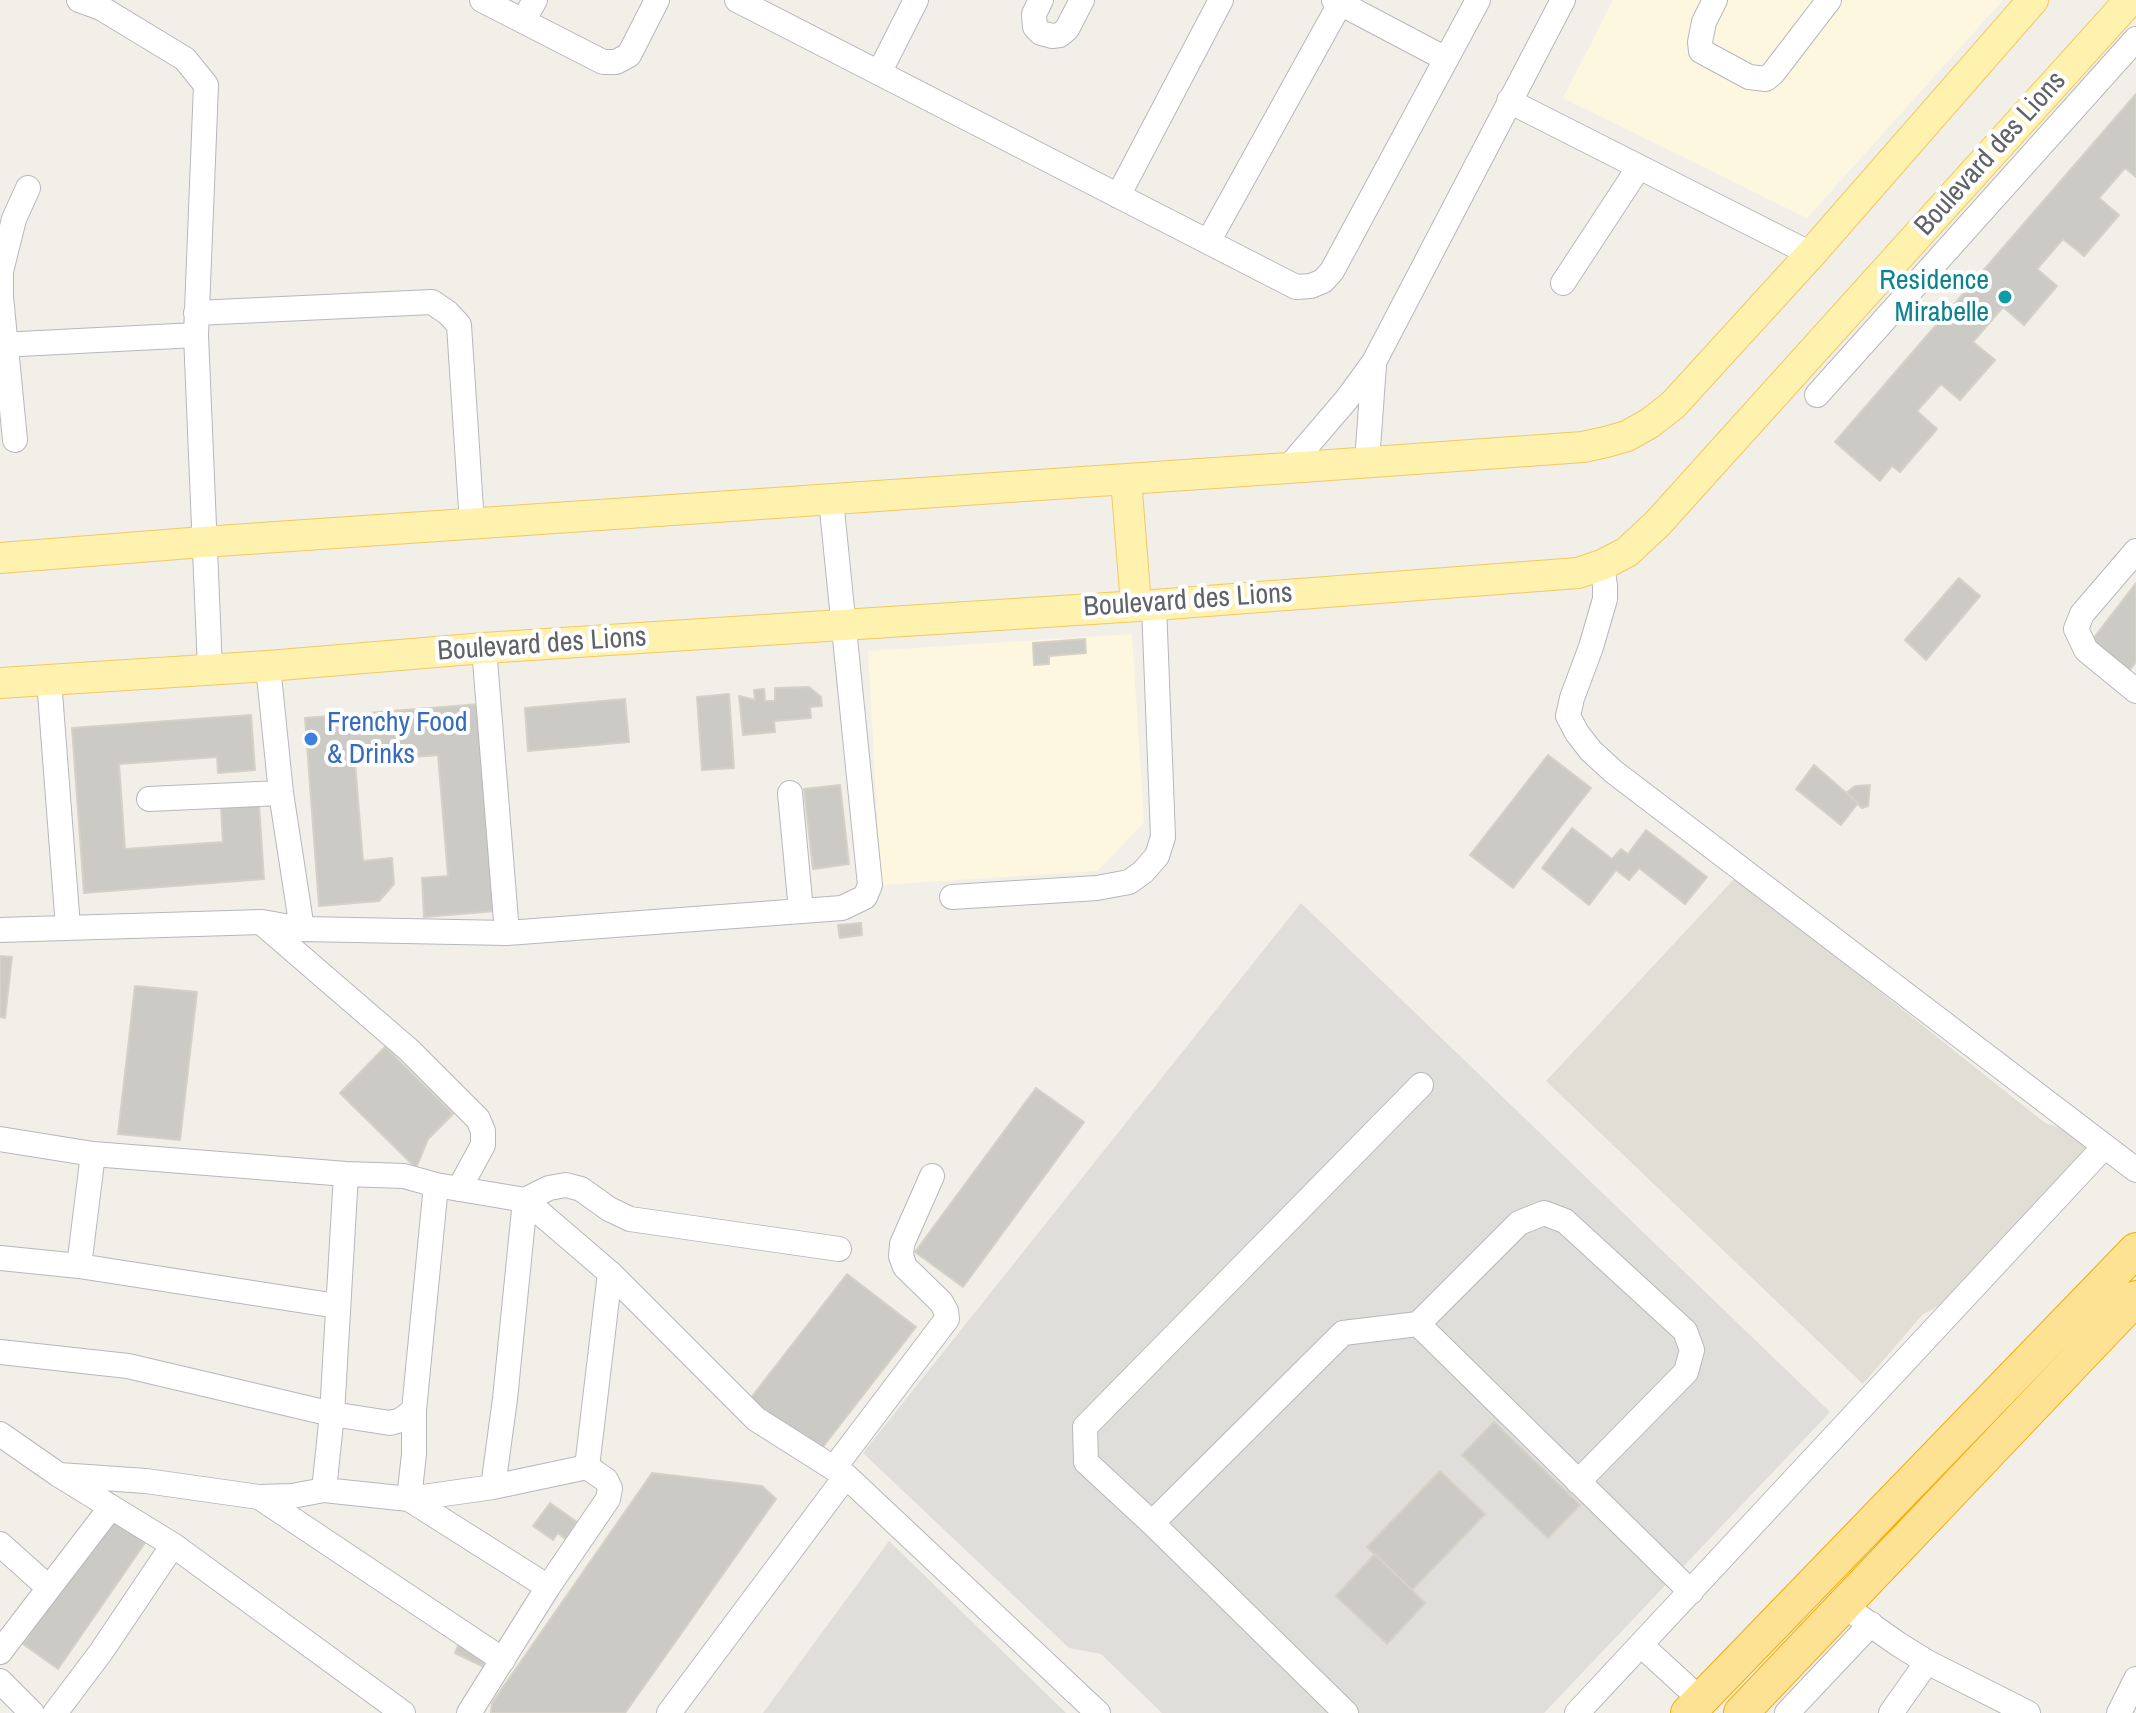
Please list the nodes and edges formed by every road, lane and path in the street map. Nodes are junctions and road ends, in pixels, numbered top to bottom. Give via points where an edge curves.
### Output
1 (79, 0) edge
2 (482, 0) edge
3 (657, 0) edge
4 (737, 0) edge
5 (916, 0) edge
6 (1041, 0) edge
7 (1082, 0) edge
8 (1221, 0) edge
9 (1478, 0) edge
10 (1563, 0) edge
11 (1715, 0) edge
12 (1829, 0) edge
13 (2033, 0) edge
14 (2130, 0) edge
15 (1339, 1) edge
16 (529, 10) edge
17 (2136, 39) edge
18 (1446, 59) junction
19 (879, 73) junction
20 (1509, 101) junction
21 (2037, 102) junction
22 (2062, 122) junction
23 (1639, 167) junction
24 (28, 188) dead end
25 (1118, 196) junction
26 (1208, 242) junction
27 (1811, 254) junction
28 (1888, 268) junction
29 (1563, 283) dead end
30 (1914, 287) junction
31 (196, 324) junction
32 (1821, 342) junction
33 (3, 345) edge
34 (1374, 362) junction
35 (1846, 363) junction
36 (1817, 395) dead end
37 (15, 440) dead end
38 (1367, 462) junction
39 (1288, 468) junction
40 (1126, 479) junction
41 (831, 500) junction
42 (472, 524) junction
43 (203, 542) junction
44 (2136, 551) edge
45 (0, 558) edge
46 (1602, 565) junction
47 (1145, 605) junction
48 (843, 625) junction
49 (484, 648) junction
50 (268, 666) junction
51 (210, 669) junction
52 (49, 680) junction
53 (0, 683) edge
54 (2136, 691) edge
55 (281, 793) junction
56 (790, 793) dead end
57 (149, 799) dead end
58 (952, 897) dead end
59 (801, 911) junction
60 (262, 922) junction
61 (68, 927) junction
62 (302, 929) junction
63 (0, 930) edge
64 (507, 933) junction
65 (1421, 1085) dead end
66 (0, 1139) edge
67 (2104, 1147) junction
68 (93, 1154) junction
69 (2136, 1170) edge
70 (346, 1174) junction
71 (932, 1176) dead end
72 (447, 1187) junction
73 (525, 1200) junction
74 (839, 1249) dead end
75 (2136, 1250) edge
76 (0, 1258) edge
77 (79, 1266) junction
78 (610, 1273) junction
79 (2136, 1298) edge
80 (337, 1306) junction
81 (1418, 1324) junction
82 (0, 1352) edge
83 (414, 1410) junction
84 (332, 1414) junction
85 (0, 1434) edge
86 (587, 1467) junction
87 (840, 1472) junction
88 (59, 1475) junction
89 (1578, 1482) junction
90 (493, 1487) junction
91 (324, 1490) junction
92 (259, 1497) junction
93 (409, 1499) junction
94 (111, 1507) junction
95 (1152, 1523) junction
96 (0, 1544) edge
97 (173, 1545) junction
98 (548, 1587) junction
99 (49, 1588) junction
100 (1691, 1592) junction
101 (1858, 1615) junction
102 (1641, 1645) junction
103 (0, 1652) edge
104 (503, 1660) junction
105 (1927, 1662) junction
106 (2136, 1679) edge
107 (0, 1681) edge
108 (1695, 1706) edge
109 (32, 1713) edge
110 (55, 1713) edge
111 (403, 1713) edge
112 (469, 1713) edge
113 (669, 1713) edge
114 (1098, 1713) edge
115 (1346, 1713) edge
116 (1577, 1713) edge
117 (1741, 1713) edge
118 (1787, 1713) edge
119 (1891, 1713) edge
120 (2028, 1713) edge
121 (2119, 1713) edge

1 - 31 street via 185,59 206,85
2 - 16 street
3 - 16 street via 629,55 616,62 603,62
4 - 19 street
5 - 19 street
6 - 7 street via 1035,27 1052,36 1067,29
8 - 25 street
9 - 18 street
10 - 20 street
11 - 12 street via 1704,22 1701,51 1749,77 1766,79
13 - 27 main road
14 - 21 main road, Boulevard des Lions
15 - 18 street
15 - 26 street
17 - 22 street
18 - 26 street via 1323,281 1296,287
19 - 25 street
20 - 23 street
20 - 34 street
21 - 22 street
21 - 28 main road, Boulevard des Lions
22 - 30 street
23 - 27 street
23 - 29 street
24 - 33 street via 1,271
25 - 26 street
27 - 38 main road via 1673,405 1627,436 1583,447
28 - 30 street
28 - 32 main road, Boulevard des Lions
30 - 35 street
31 - 33 street
31 - 42 street via 432,302 448,313 459,325
31 - 43 street
32 - 35 street
32 - 46 main road, Boulevard des Lions via 1641,541
33 - 37 street
34 - 38 street
34 - 39 street
35 - 36 street
38 - 39 main road
39 - 40 main road
40 - 41 main road
40 - 47 main road
41 - 42 main road
41 - 48 street
42 - 43 main road
43 - 45 main road
43 - 51 street
44 - 54 street via 2082,614 2076,629 2086,650
46 - 47 main road, Boulevard des Lions via 1578,573
46 - 67 street via 1605,599 1568,716 1591,751
47 - 48 main road, Boulevard des Lions
47 - 58 street via 1163,837 1157,856 1129,882
48 - 49 main road, Boulevard des Lions
48 - 59 street via 870,885 865,897 842,908
49 - 50 main road, Boulevard des Lions
49 - 64 street
50 - 51 main road, Boulevard des Lions
50 - 55 street
51 - 52 main road, Boulevard des Lions
52 - 53 main road, Boulevard des Lions
52 - 61 street
55 - 57 street
55 - 62 street
56 - 59 street
59 - 64 street
60 - 61 street
60 - 62 street
60 - 72 street via 409,1050 478,1119 483,1145
61 - 63 street
62 - 64 street
65 - 95 street via 1085,1427 1086,1462
66 - 68 street
67 - 69 street
67 - 100 street
68 - 70 street
68 - 77 street
70 - 72 street via 404,1176
70 - 80 street
71 - 87 street via 901,1256 905,1267 941,1302 947,1319
72 - 73 street
72 - 83 street
73 - 74 street via 566,1185 630,1219
73 - 78 street
73 - 90 street
75 - 108 highway
76 - 77 street
77 - 80 street
78 - 86 street
78 - 87 street via 756,1419
79 - 101 highway
80 - 84 street
81 - 89 street
81 - 89 street via 1519,1223 1544,1213 1565,1221 1685,1331 1692,1350 1686,1372
81 - 95 street via 1343,1333
82 - 84 street via 128,1366
83 - 84 street via 390,1423
83 - 93 street
84 - 91 street
85 - 88 street
86 - 90 street
86 - 98 street via 606,1480 608,1499
87 - 113 street
87 - 114 street
88 - 92 street
88 - 94 street
89 - 100 street
90 - 93 street
91 - 92 street
91 - 93 street
92 - 104 street
93 - 98 street
94 - 97 street
94 - 99 street
95 - 115 street
96 - 99 street
97 - 110 street
97 - 111 street
98 - 104 street
99 - 103 street
100 - 102 street
101 - 105 street
101 - 117 highway
101 - 118 street
102 - 108 street
102 - 116 street
104 - 112 street
105 - 119 street
105 - 120 street
106 - 121 street
107 - 109 street

